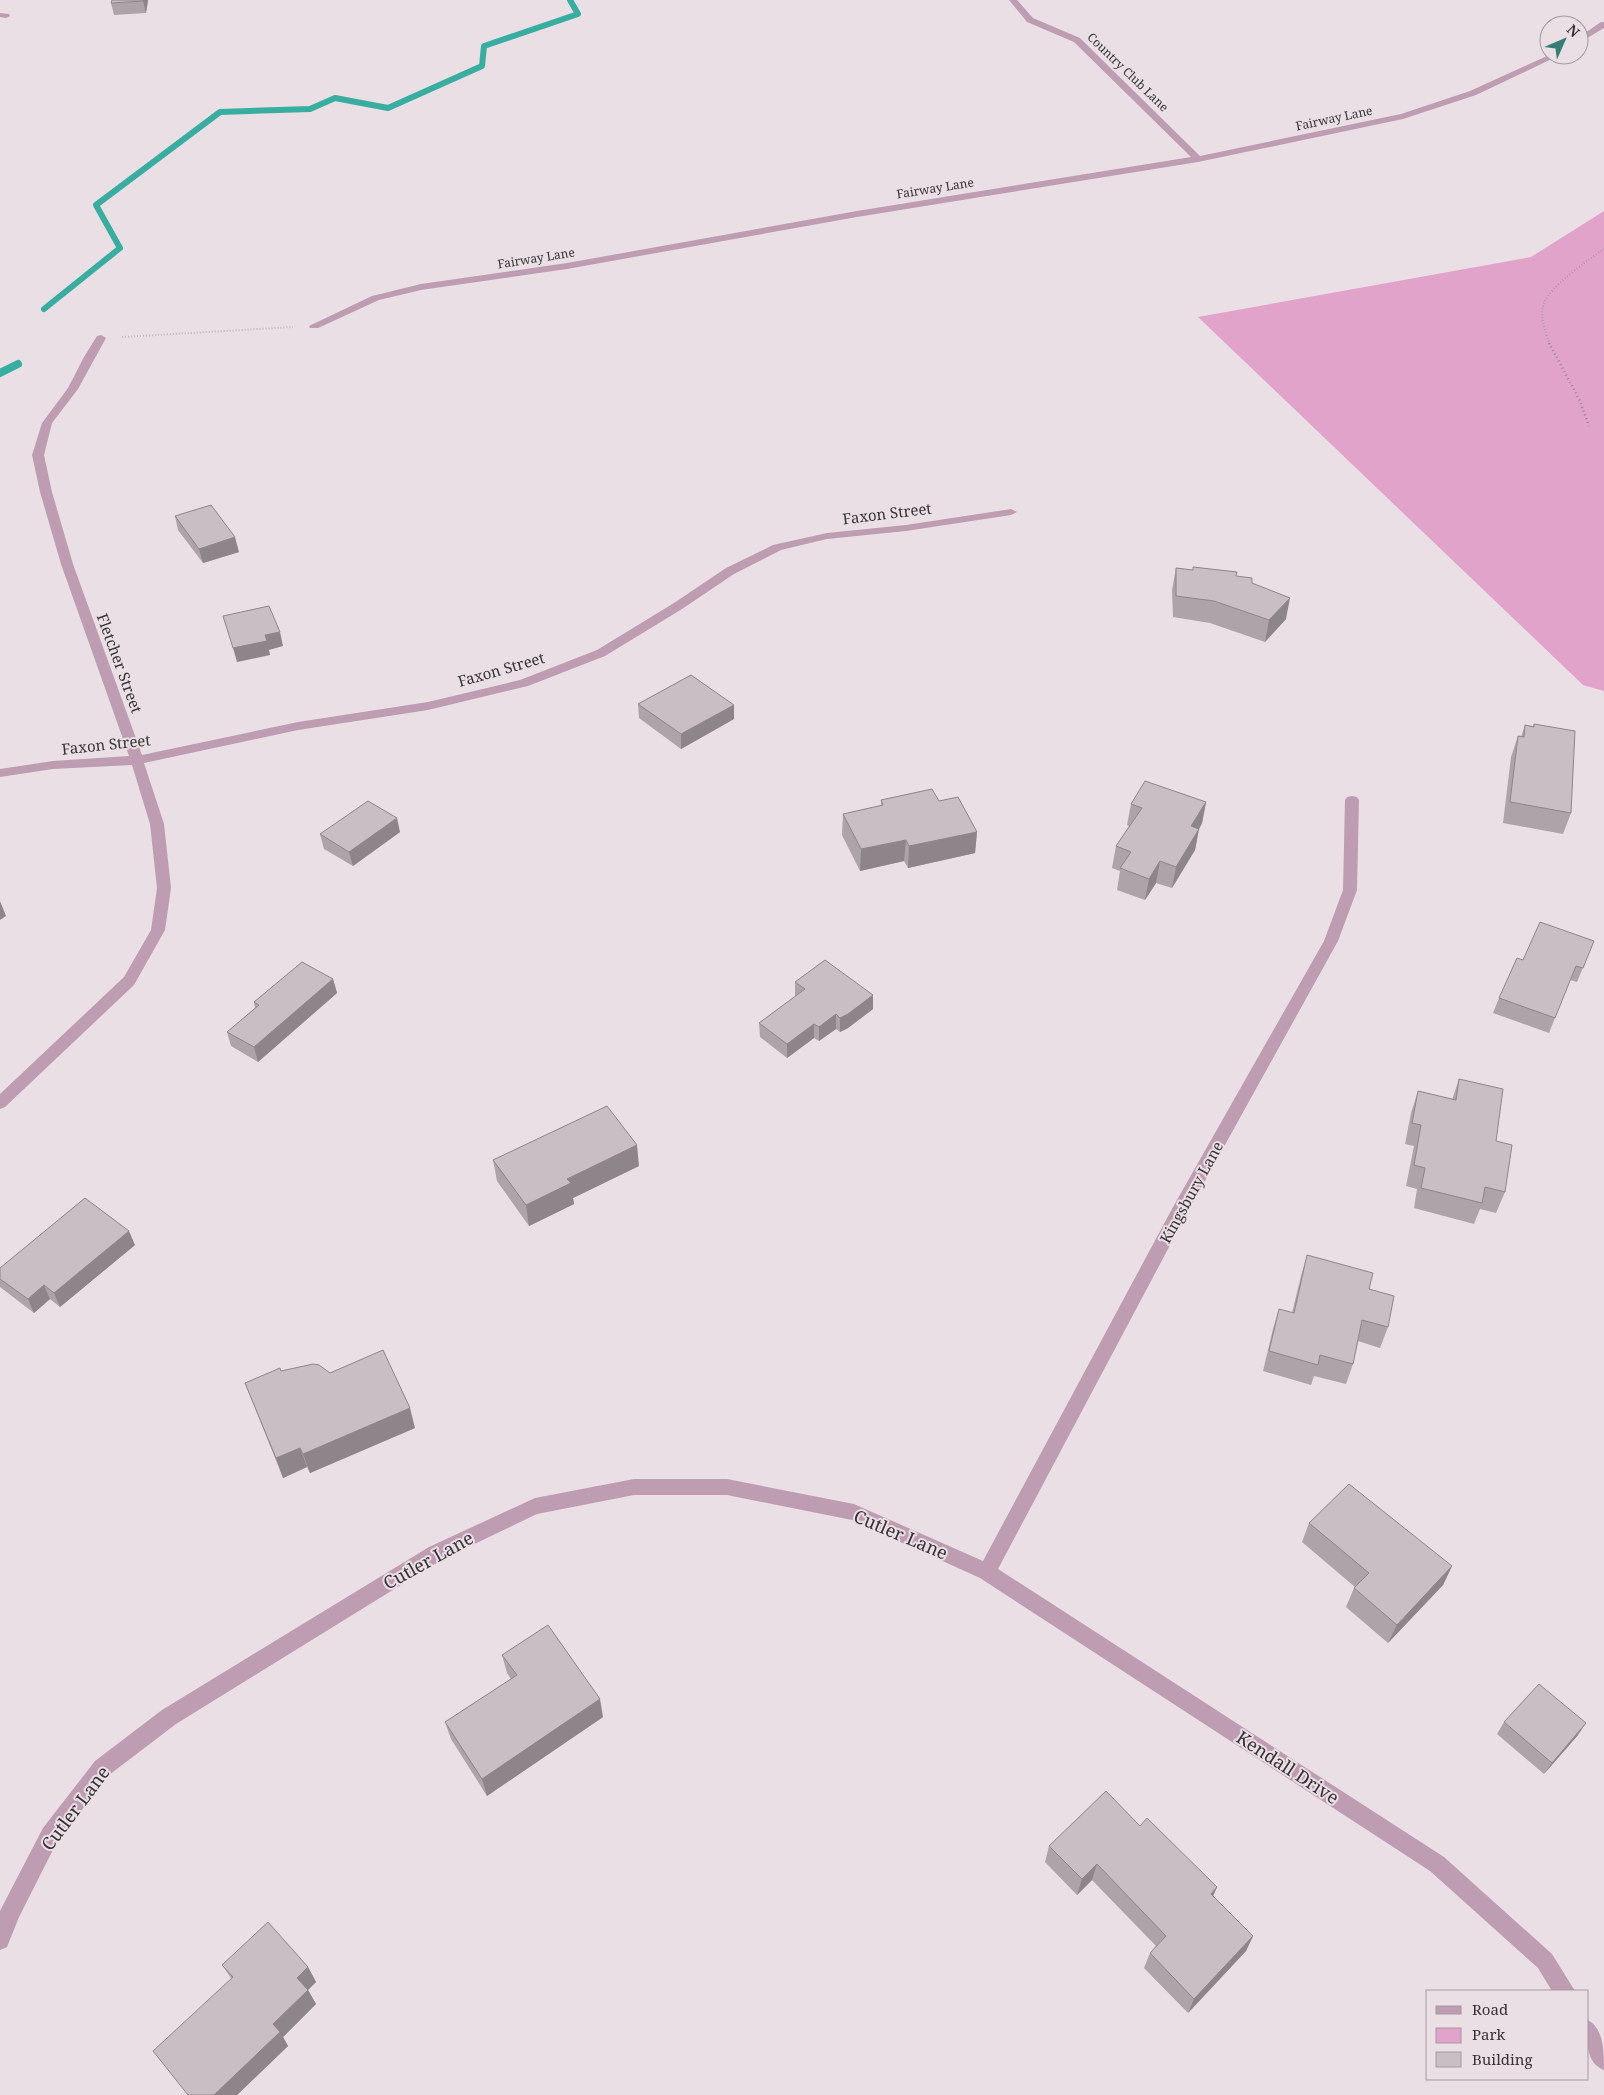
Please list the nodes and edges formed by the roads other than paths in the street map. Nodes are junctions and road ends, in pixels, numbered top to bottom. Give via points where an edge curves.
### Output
1 (1012, 0) edge
2 (1604, 24) edge
3 (1589, 34) edge
4 (1539, 63) edge
5 (1198, 158) junction
6 (314, 326) road end
7 (101, 338) road end
8 (1011, 512) dead end
9 (137, 760) junction
10 (0, 773) edge
11 (1352, 800) dead end
12 (0, 1103) edge
13 (987, 1572) junction
14 (0, 1940) edge
15 (1563, 1990) edge
16 (1589, 2033) edge
17 (1604, 2059) edge

1 - 5 street, Country Club Lane via 1030,20 1077,40
2 - 3 street
4 - 5 street, Fairway Lane via 1473,93 1403,116
5 - 6 street, Fairway Lane via 567,266 421,287 376,298
7 - 9 street, Fletcher Street via 73,389 47,423 38,456 67,564
8 - 9 street, Faxon Street via 828,536 777,547 730,571 601,653 524,682 428,706 298,726
9 - 10 street, Faxon Street via 53,765
9 - 12 street, Fletcher Street via 157,824 164,888 158,930 129,980
11 - 13 street, Kingsbury Lane via 1350,890 1331,941 1184,1204
13 - 14 street, Cutler Lane via 854,1512 727,1487 634,1487 535,1506 436,1553 169,1717 102,1768 50,1835 10,1912
13 - 15 street, Kendall Drive via 1437,1864 1545,1961
16 - 17 street

